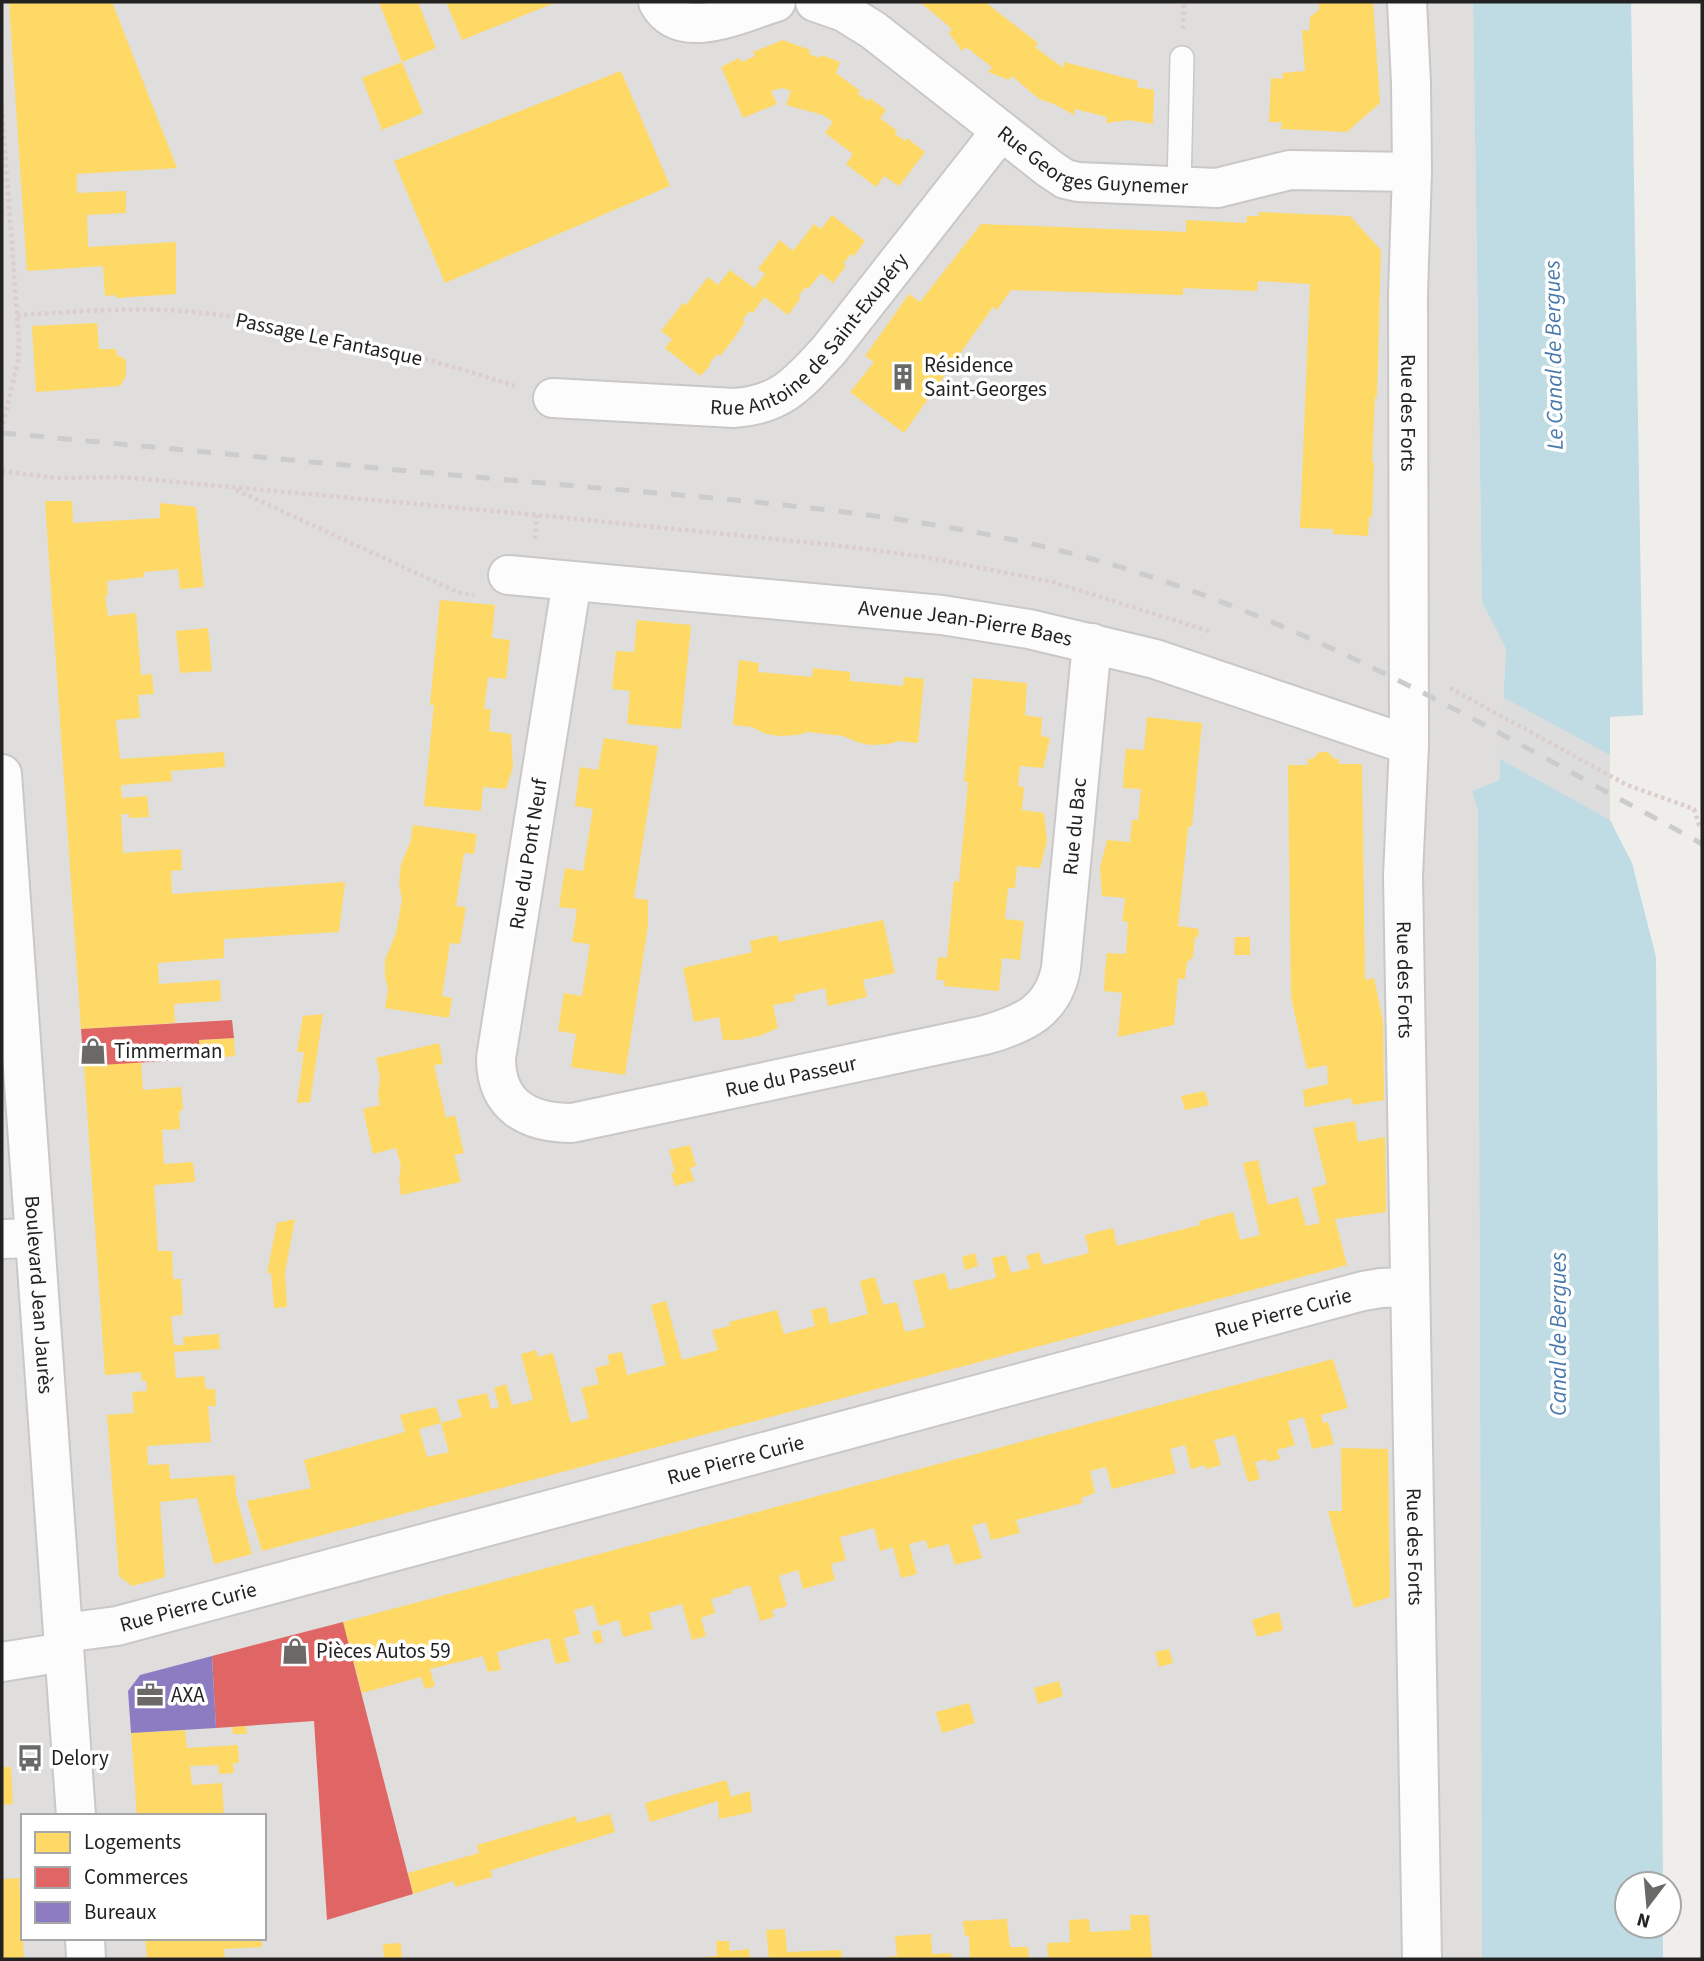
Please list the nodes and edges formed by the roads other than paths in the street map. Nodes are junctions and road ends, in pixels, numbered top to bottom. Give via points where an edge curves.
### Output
1 (658, 2) edge
2 (776, 2) edge
3 (815, 2) edge
4 (1407, 2) edge
5 (1182, 58) dead end
6 (1001, 131) junction
7 (1412, 172) junction
8 (1179, 187) junction
9 (553, 398) road end
10 (572, 581) junction
11 (497, 586) road end
12 (1092, 643) junction
13 (1409, 745) junction
14 (2, 774) edge
15 (4, 836) edge
16 (1045, 1006) joint
17 (529, 1116) joint
18 (18, 1239) edge
19 (1409, 1287) junction
20 (63, 1643) junction
21 (2, 1661) edge
22 (76, 1814) edge
23 (85, 1940) edge
24 (86, 1959) edge
25 (1422, 1959) edge

1 - 2 street via 669,16 693,23
3 - 6 street, Rue Georges Guynemer via 844,12 873,30
4 - 7 street, Rue des Forts
5 - 8 lane
6 - 8 street, Rue Georges Guynemer via 1065,178 1092,184
6 - 9 street, Rue Antoine de Saint-Exupéry via 828,350 785,393 752,407 734,408
7 - 8 street, Rue Georges Guynemer via 1308,169 1217,188
7 - 13 street, Rue des Forts
10 - 11 street, Avenue Jean-Pierre Baes
10 - 12 street, Avenue Jean-Pierre Baes via 942,615
10 - 17 street, Rue du Pont Neuf via 496,1058 506,1097
12 - 13 street, Avenue Jean-Pierre Baes via 1184,667
12 - 16 street, Rue du Bac via 1061,968
13 - 19 street, Rue des Forts via 1403,876
14 - 15 street, Boulevard Jean Jaurès
15 - 18 street, Boulevard Jean Jaurès
16 - 17 street, Rue du Passeur via 1019,1024 972,1038 572,1122
18 - 20 street, Boulevard Jean Jaurès
19 - 20 street, Rue Pierre Curie via 1363,1291
19 - 25 street, Rue des Forts
20 - 21 street, Rue Pierre Curie
20 - 22 street, Boulevard Jean Jaurès
23 - 24 street

